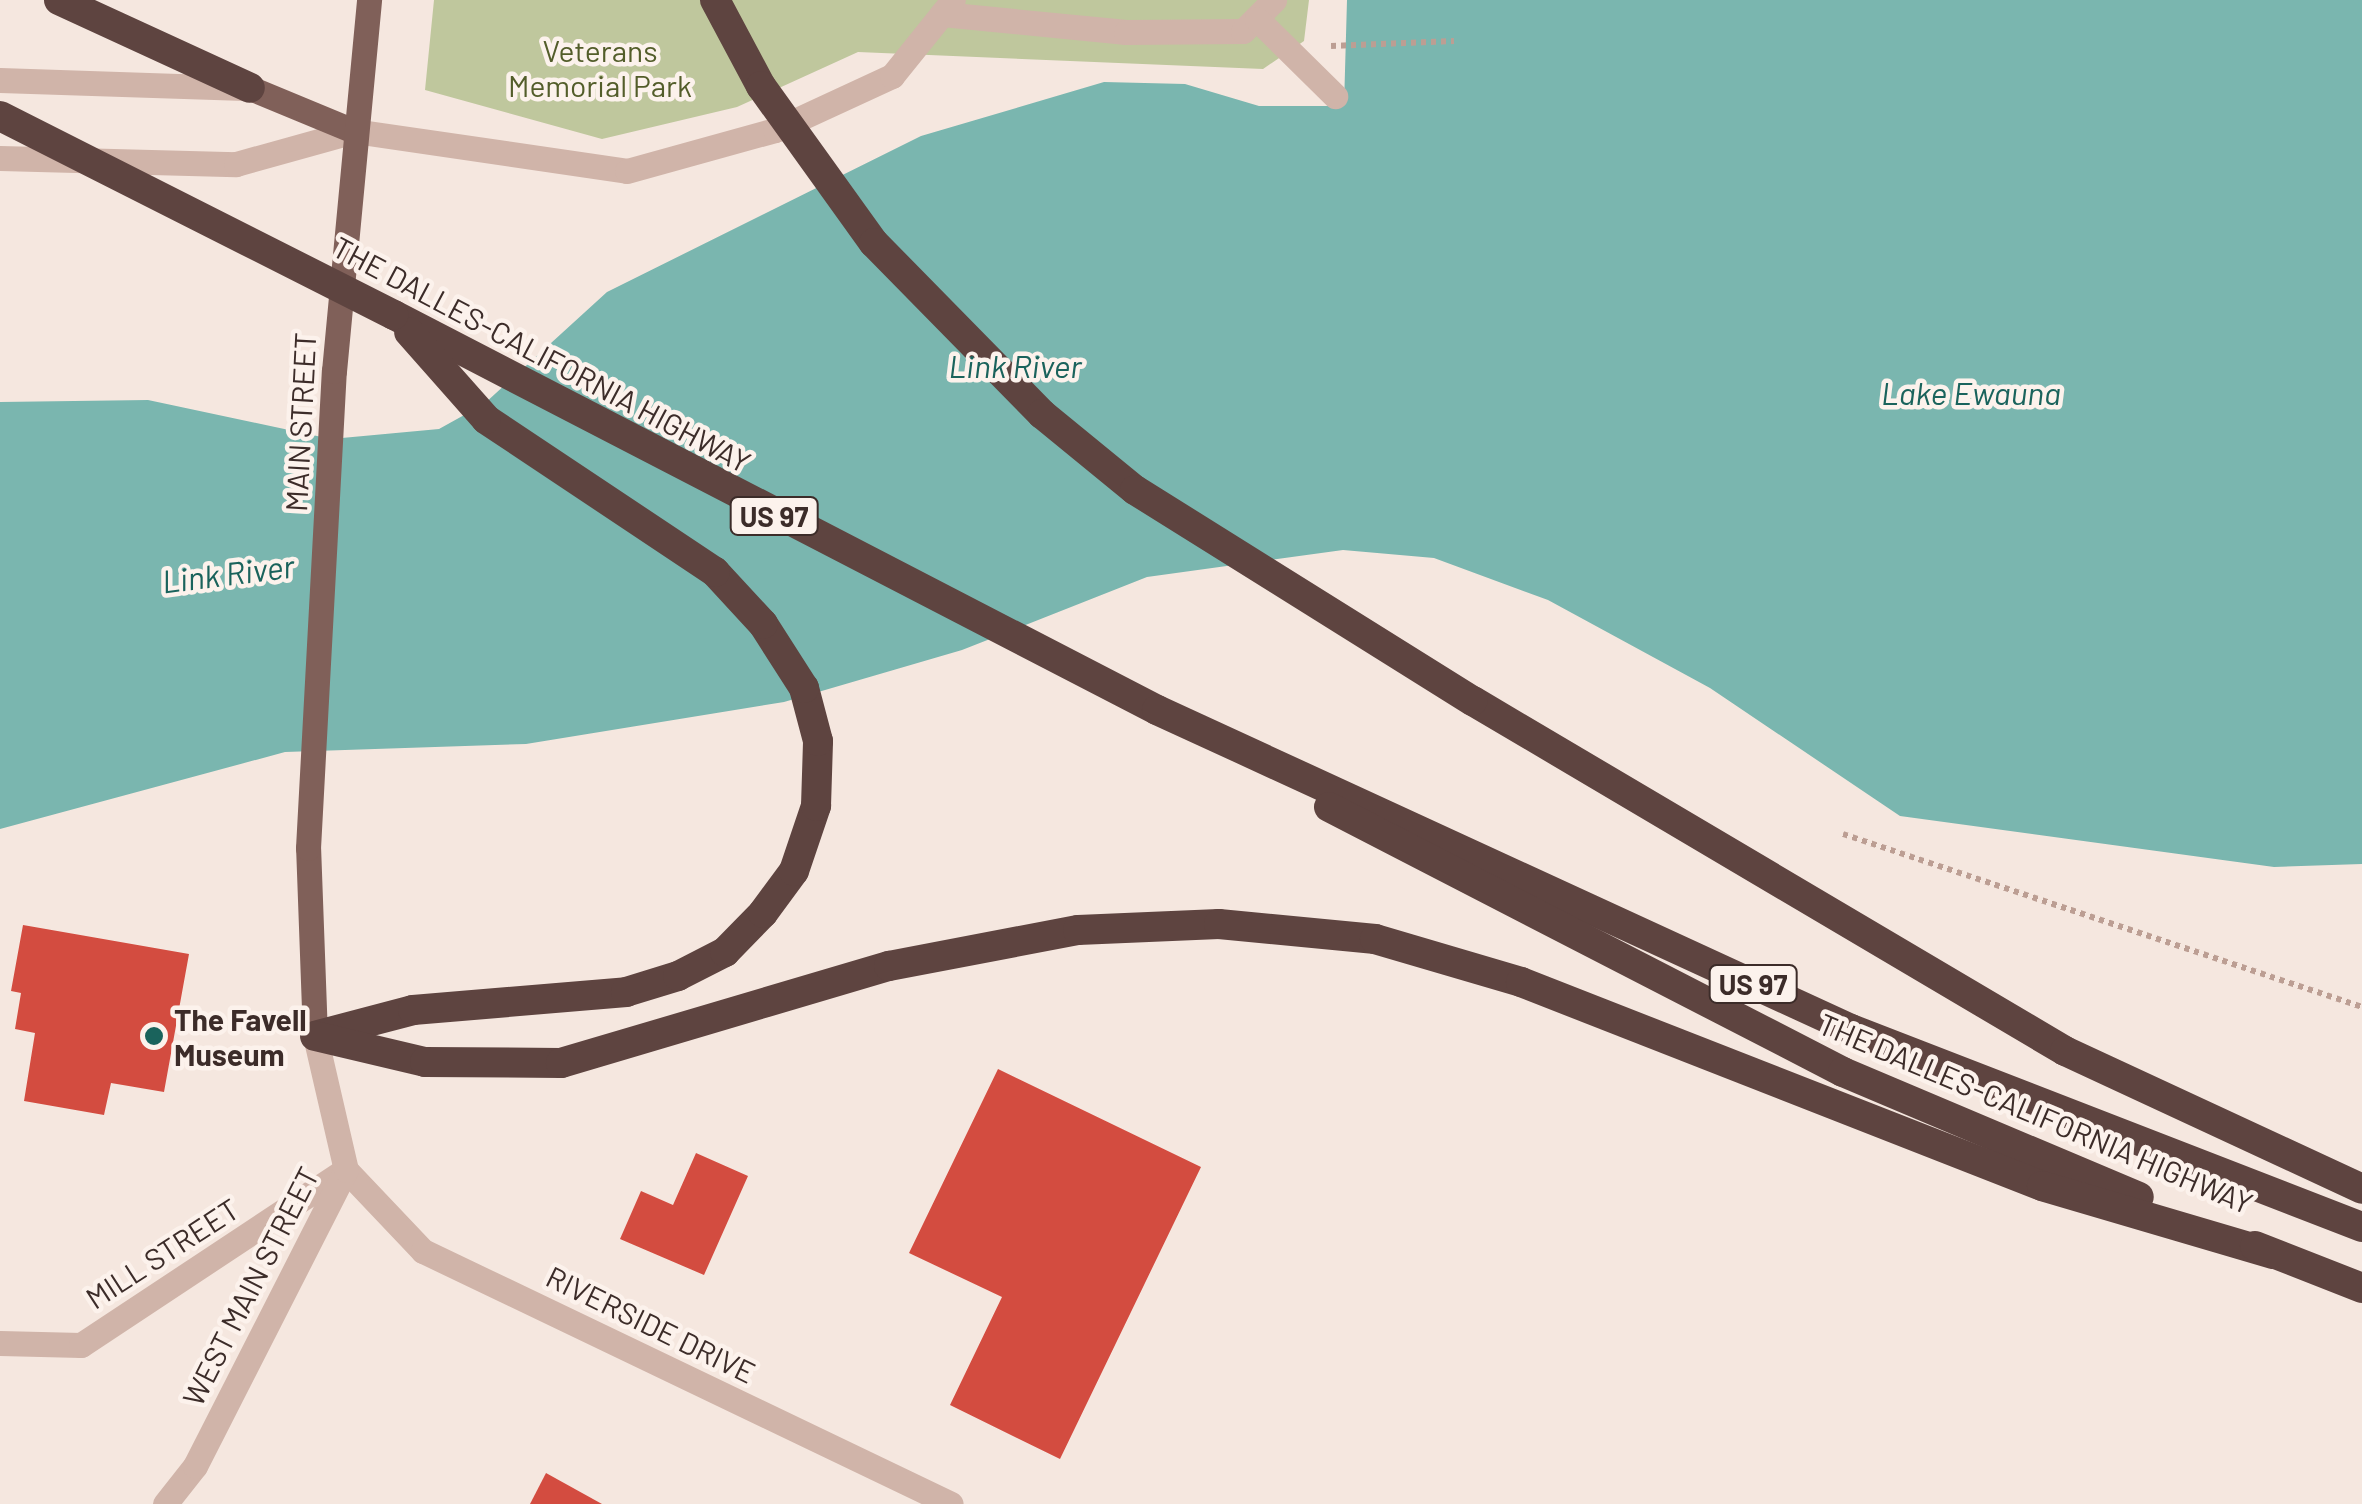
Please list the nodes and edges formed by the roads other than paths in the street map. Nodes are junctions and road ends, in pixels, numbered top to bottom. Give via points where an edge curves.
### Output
1 (59, 0) edge
2 (369, 0) edge
3 (715, 0) edge
4 (948, 7) edge
5 (1265, 10) edge
6 (0, 80) edge
7 (250, 88) junction
8 (1334, 96) dead end
9 (0, 116) edge
10 (354, 131) junction
11 (0, 158) edge
12 (394, 315) junction
13 (1157, 710) junction
14 (308, 848) joint
15 (315, 1036) junction
16 (346, 1170) junction
17 (2362, 1189) edge
18 (2362, 1227) edge
19 (2273, 1254) junction
20 (2362, 1288) edge
21 (0, 1343) edge
22 (166, 1504) edge
23 (950, 1504) edge

1 - 7 highway
2 - 10 main road, MAIN STREET
3 - 17 highway, bridge via 762,86 874,243 1042,414 1135,490 1473,702 2066,1051
4 - 5 street via 1126,32 1243,31
4 - 10 street via 892,76 775,130 627,171
5 - 8 street
6 - 7 street
7 - 10 main road
9 - 12 highway, THE DALLES-CALIFORNIA HIGHWAY / US 97, bridge
10 - 11 street via 236,164
10 - 14 main road, MAIN STREET
12 - 13 highway, THE DALLES-CALIFORNIA HIGHWAY / US 97
12 - 15 highway via 486,420 715,572 763,624 804,688 818,741 816,806 794,870 763,913 725,952 678,976 571,999 414,1010
13 - 18 highway, THE DALLES-CALIFORNIA HIGHWAY / US 97 via 1851,1029
13 - 19 highway, THE DALLES-CALIFORNIA HIGHWAY / US 97 via 1404,849 1843,1072
14 - 15 main road, WEST MAIN STREET
15 - 16 street, WEST MAIN STREET
15 - 19 highway via 425,1062 561,1062 888,966 1078,930 1219,924 1375,939 1521,982 2042,1186
16 - 21 street, MILL STREET via 81,1345
16 - 22 street, WEST MAIN STREET via 195,1466
16 - 23 street, RIVERSIDE DRIVE via 423,1251
19 - 20 highway, THE DALLES-CALIFORNIA HIGHWAY / US 97

